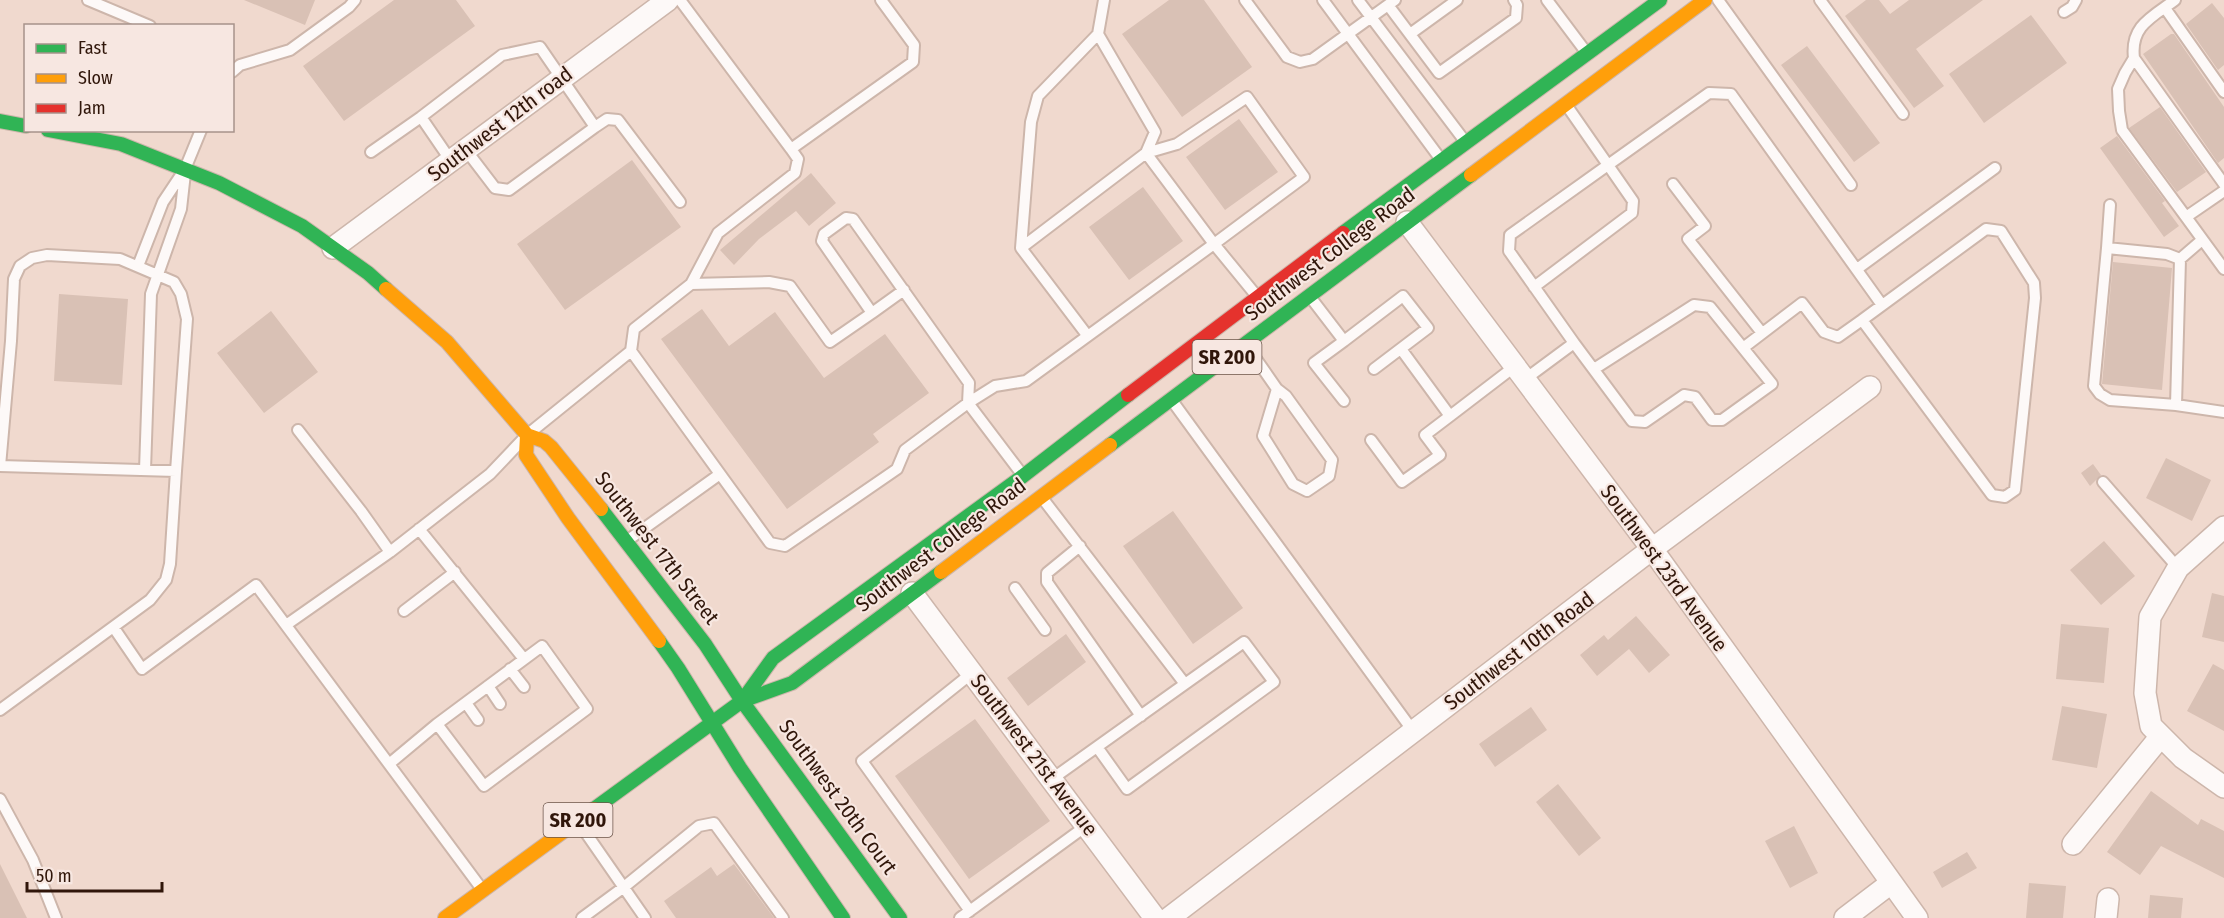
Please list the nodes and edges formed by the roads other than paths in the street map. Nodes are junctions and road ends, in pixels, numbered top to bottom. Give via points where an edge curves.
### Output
1 (88, 0) edge
2 (121, 0) edge
3 (355, 0) edge
4 (668, 0) edge
5 (680, 0) edge
6 (881, 0) edge
7 (1104, 0) edge
8 (1245, 0) edge
9 (1323, 0) edge
10 (1358, 0) edge
11 (1457, 0) edge
12 (1514, 0) edge
13 (1547, 0) edge
14 (1660, 0) edge
15 (1706, 0) edge
16 (1718, 0) edge
17 (1820, 0) edge
18 (2076, 0) edge
19 (2175, 0) edge
20 (1391, 2) edge
21 (2165, 8) junction
22 (2064, 12) dead end
23 (120, 13) junction
24 (1370, 17) junction
25 (145, 24) edge
26 (1348, 33) junction
27 (1098, 34) junction
28 (1410, 34) junction
29 (1588, 55) junction
30 (2134, 58) junction
31 (235, 66) edge
32 (562, 78) junction
33 (2224, 92) edge
34 (1566, 104) junction
35 (1903, 114) dead end
36 (421, 117) junction
37 (0, 122) edge
38 (24, 126) edge
39 (595, 127) junction
40 (58, 132) edge
41 (200, 132) edge
42 (1466, 143) junction
43 (791, 149) junction
44 (371, 152) dead end
45 (1146, 153) junction
46 (459, 155) junction
47 (1442, 160) junction
48 (1608, 165) junction
49 (1995, 168) dead end
50 (185, 169) junction
51 (1673, 184) dead end
52 (2224, 184) edge
53 (1851, 185) dead end
54 (2224, 191) edge
55 (680, 202) dead end
56 (2110, 205) dead end
57 (2186, 217) junction
58 (1407, 222) junction
59 (2202, 240) junction
60 (1214, 244) junction
61 (333, 248) junction
62 (1021, 248) junction
63 (2107, 248) junction
64 (2180, 260) junction
65 (138, 266) junction
66 (1857, 269) junction
67 (2224, 269) edge
68 (157, 275) junction
69 (691, 284) junction
70 (1534, 287) junction
71 (904, 290) junction
72 (1309, 295) junction
73 (1257, 296) junction
74 (1882, 305) junction
75 (872, 312) junction
76 (1862, 320) junction
77 (1762, 333) junction
78 (1087, 335) junction
79 (1344, 341) junction
80 (1245, 343) junction
81 (1574, 344) junction
82 (1743, 348) junction
83 (1401, 349) junction
84 (631, 351) junction
85 (1374, 369) dead end
86 (1594, 369) junction
87 (1519, 374) junction
88 (1870, 387) dead end
89 (1277, 389) junction
90 (1171, 399) junction
91 (1344, 401) dead end
92 (968, 403) junction
93 (2176, 405) junction
94 (2224, 412) edge
95 (1450, 416) junction
96 (298, 430) dead end
97 (527, 435) junction
98 (1371, 440) dead end
99 (0, 466) edge
100 (145, 470) junction
101 (176, 471) junction
102 (720, 474) junction
103 (1023, 476) junction
104 (2103, 482) dead end
105 (1040, 497) junction
106 (2224, 527) edge
107 (419, 529) junction
108 (626, 542) junction
109 (1080, 546) junction
110 (1652, 549) junction
111 (390, 552) junction
112 (2178, 568) junction
113 (455, 572) junction
114 (1015, 588) dead end
115 (912, 593) junction
116 (404, 611) dead end
117 (286, 625) junction
118 (114, 628) junction
119 (1045, 630) dead end
120 (524, 659) junction
121 (510, 669) junction
122 (972, 673) junction
123 (1185, 684) junction
124 (488, 686) junction
125 (524, 687) dead end
126 (742, 701) junction
127 (466, 703) junction
128 (500, 704) dead end
129 (0, 710) edge
130 (1141, 716) junction
131 (478, 720) dead end
132 (711, 722) junction
133 (437, 724) junction
134 (1413, 731) junction
135 (2161, 736) junction
136 (1096, 747) junction
137 (389, 764) junction
138 (1052, 779) junction
139 (2224, 787) edge
140 (0, 799) edge
141 (578, 821) junction
142 (1086, 825) junction
143 (2073, 844) dead end
144 (1891, 883) junction
145 (624, 887) junction
146 (483, 891) junction
147 (970, 910) junction
148 (56, 918) edge
149 (445, 918) edge
150 (582, 918) edge
151 (645, 918) edge
152 (783, 918) edge
153 (843, 918) edge
154 (900, 918) edge
155 (960, 918) edge
156 (1155, 918) edge
157 (1169, 918) edge
158 (1845, 918) edge
159 (1917, 918) edge

1 - 23 lane
2 - 23 lane
3 - 31 lane via 290,50
4 - 32 street, Southwest 12th road
5 - 43 lane
6 - 43 lane via 914,45 914,62
7 - 27 lane
8 - 26 lane via 1287,57 1300,62 1313,59
9 - 26 lane
10 - 24 lane
11 - 28 lane
12 - 28 lane via 1518,5 1516,18 1439,73
13 - 29 lane
14 - 29 main road, Southwest College Road / SR 200
15 - 34 main road, Southwest College Road / SR 200
16 - 53 lane
17 - 35 lane
18 - 22 lane
19 - 21 lane
20 - 24 lane
20 - 28 lane
21 - 30 lane via 2135,35
21 - 33 lane
23 - 25 lane
24 - 26 lane
24 - 42 lane
26 - 47 lane
27 - 45 lane via 1155,132
27 - 62 lane via 1038,96 1031,122
29 - 42 main road, Southwest College Road / SR 200
30 - 52 lane
30 - 57 lane via 2118,89 2122,130
32 - 36 lane via 540,47 502,55
32 - 39 lane
32 - 46 street, Southwest 12th road
34 - 48 lane
34 - 58 main road, Southwest College Road / SR 200
36 - 44 lane
36 - 46 lane
37 - 38 main road
39 - 46 lane via 509,190 495,188
39 - 55 lane via 607,119 618,120
40 - 50 main road, Southwest 17th Street via 121,144
41 - 50 lane
42 - 47 main road, Southwest College Road / SR 200
43 - 69 lane via 798,159 795,173 718,233
45 - 60 lane
45 - 60 lane via 1177,144 1246,97 1304,177
45 - 62 lane
46 - 61 street, Southwest 12th road
47 - 73 main road, Southwest College Road / SR 200
48 - 66 lane via 1709,93 1731,94
48 - 70 lane via 1633,201 1632,213
48 - 70 lane via 1510,235 1509,251
49 - 66 lane
50 - 61 main road, Southwest 17th Street via 302,226
50 - 65 lane via 163,202
50 - 68 lane via 181,209
51 - 77 lane via 1705,226 1688,239
54 - 57 lane
56 - 63 lane
57 - 59 lane
58 - 72 main road, Southwest College Road / SR 200
58 - 87 street, Southwest 23rd Avenue
59 - 64 lane
59 - 67 lane
60 - 73 lane
60 - 78 lane
61 - 97 main road, Southwest 17th Street via 447,342
62 - 78 lane
63 - 64 lane via 2168,254
63 - 93 lane via 2094,386 2110,400
64 - 93 lane
65 - 68 lane
65 - 99 lane via 120,259 46,255 20,266 14,279
66 - 74 lane
68 - 100 lane via 151,294
68 - 101 lane via 174,282 187,319
69 - 75 lane via 769,282 790,286 830,342
69 - 84 lane via 634,329
70 - 81 lane
71 - 75 lane
71 - 75 lane via 854,219 846,218 824,234 822,241
71 - 92 lane via 969,383
72 - 79 lane
72 - 80 main road, Southwest College Road / SR 200
73 - 103 main road, Southwest College Road / SR 200
74 - 76 lane
74 - 76 lane via 1986,229 2001,231 2034,282 2015,490 2006,497 1992,495
76 - 77 lane via 1838,337 1824,332 1802,303
77 - 82 lane
78 - 92 lane via 1026,381 994,386
79 - 83 lane via 1403,296 1428,328
79 - 91 lane via 1314,363
80 - 89 lane
80 - 90 main road, Southwest College Road / SR 200
81 - 86 lane
81 - 87 lane
82 - 86 lane via 1710,307 1694,305
82 - 86 lane via 1772,384 1722,420 1712,420 1695,398 1684,395 1645,422 1632,421
83 - 85 lane
83 - 95 lane
84 - 97 lane
84 - 102 lane
87 - 95 lane
87 - 110 street, Southwest 23rd Avenue
88 - 110 street, Southwest 10th Road
89 - 89 lane via 1263,436 1293,484 1307,491 1329,476 1332,460
90 - 105 main road, Southwest College Road / SR 200
90 - 134 lane
92 - 102 lane via 905,450 897,469 785,546 770,543
92 - 103 lane
93 - 94 lane
95 - 98 lane via 1425,435 1440,455 1402,482
96 - 111 lane
97 - 107 lane via 490,474
97 - 108 main road, Southwest 17th Street via 552,447
97 - 132 main road via 526,455 678,668
99 - 100 lane
100 - 101 lane
101 - 118 lane via 166,580 150,600
102 - 108 lane
103 - 126 main road, Southwest College Road / SR 200 via 773,658
104 - 112 lane
105 - 109 lane
105 - 115 main road, Southwest College Road / SR 200
106 - 112 street
107 - 111 lane
107 - 113 lane
108 - 126 main road, Southwest 17th Street via 705,644
109 - 123 lane
109 - 130 lane via 1047,573 1047,582
110 - 134 street, Southwest 10th Road
110 - 144 street, Southwest 23rd Avenue
111 - 117 lane
112 - 135 street via 2150,617 2145,693 2151,726
113 - 116 lane
113 - 120 lane
114 - 119 lane
115 - 122 street, Southwest 21st Avenue
115 - 126 main road, Southwest College Road / SR 200 via 792,683
117 - 118 lane via 256,585 142,669
117 - 137 lane
118 - 129 lane
120 - 121 lane
120 - 133 lane via 542,646 587,709 507,761 484,786
121 - 124 lane
121 - 125 lane
122 - 138 street, Southwest 21st Avenue
122 - 147 lane via 862,761
123 - 130 lane
123 - 136 lane via 1244,642 1274,682 1126,789
124 - 127 lane
124 - 128 lane
126 - 132 main road, Southwest College Road / SR 200
126 - 154 main road, Southwest 20th Court
127 - 131 lane
127 - 133 lane
130 - 136 lane
132 - 141 main road, Southwest College Road / SR 200
132 - 153 main road
133 - 137 lane
134 - 157 street, Southwest 10th Road
135 - 139 street via 2183,758
135 - 143 street
136 - 138 lane
137 - 146 lane
138 - 142 street, Southwest 21st Avenue
140 - 148 lane via 33,860
141 - 145 lane
141 - 146 main road, Southwest College Road / SR 200
142 - 147 lane
142 - 156 street, Southwest 21st Avenue
144 - 158 street
144 - 159 street, Southwest 23rd Avenue
145 - 150 lane
145 - 151 lane
145 - 152 lane via 699,826 714,823
146 - 149 main road, Southwest College Road / SR 200
147 - 155 lane

